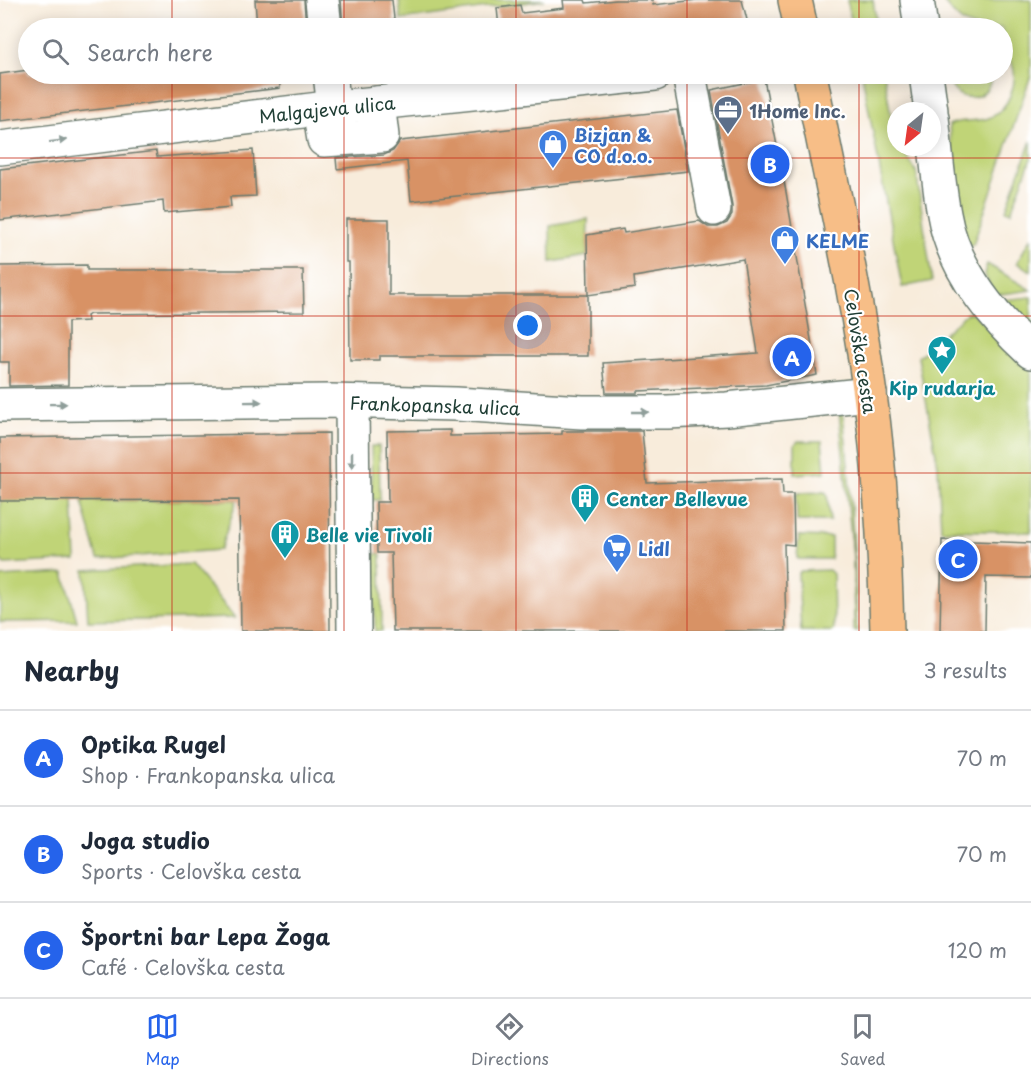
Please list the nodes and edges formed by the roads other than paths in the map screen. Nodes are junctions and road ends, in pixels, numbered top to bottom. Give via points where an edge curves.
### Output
1 (321, 0) edge
2 (795, 0) edge
3 (917, 0) edge
4 (324, 18) edge
5 (799, 18) edge
6 (920, 18) edge
7 (329, 84) edge
8 (559, 84) edge
9 (691, 84) edge
10 (812, 84) edge
11 (928, 84) edge
12 (930, 102) edge
13 (325, 115) junction
14 (159, 145) dead end
15 (0, 148) edge
16 (937, 156) edge
17 (714, 209) dead end
18 (1031, 352) edge
19 (870, 394) junction
20 (352, 402) junction
21 (0, 405) edge
22 (354, 631) edge
23 (887, 631) edge

1 - 4 street
2 - 5 main road
3 - 6 street
7 - 13 street
8 - 13 street, Malgajeva ulica via 378,103
9 - 17 street
10 - 19 main road, Celovška cesta
11 - 12 street
13 - 14 street
15 -> 13 street, Malgajeva ulica
16 - 18 street via 944,216 955,250 982,299
20 -> 19 street, Frankopanska ulica via 523,421 582,411 727,409
19 - 23 main road, Celovška cesta via 882,514
21 -> 20 street, Frankopanska ulica
20 -> 22 street

